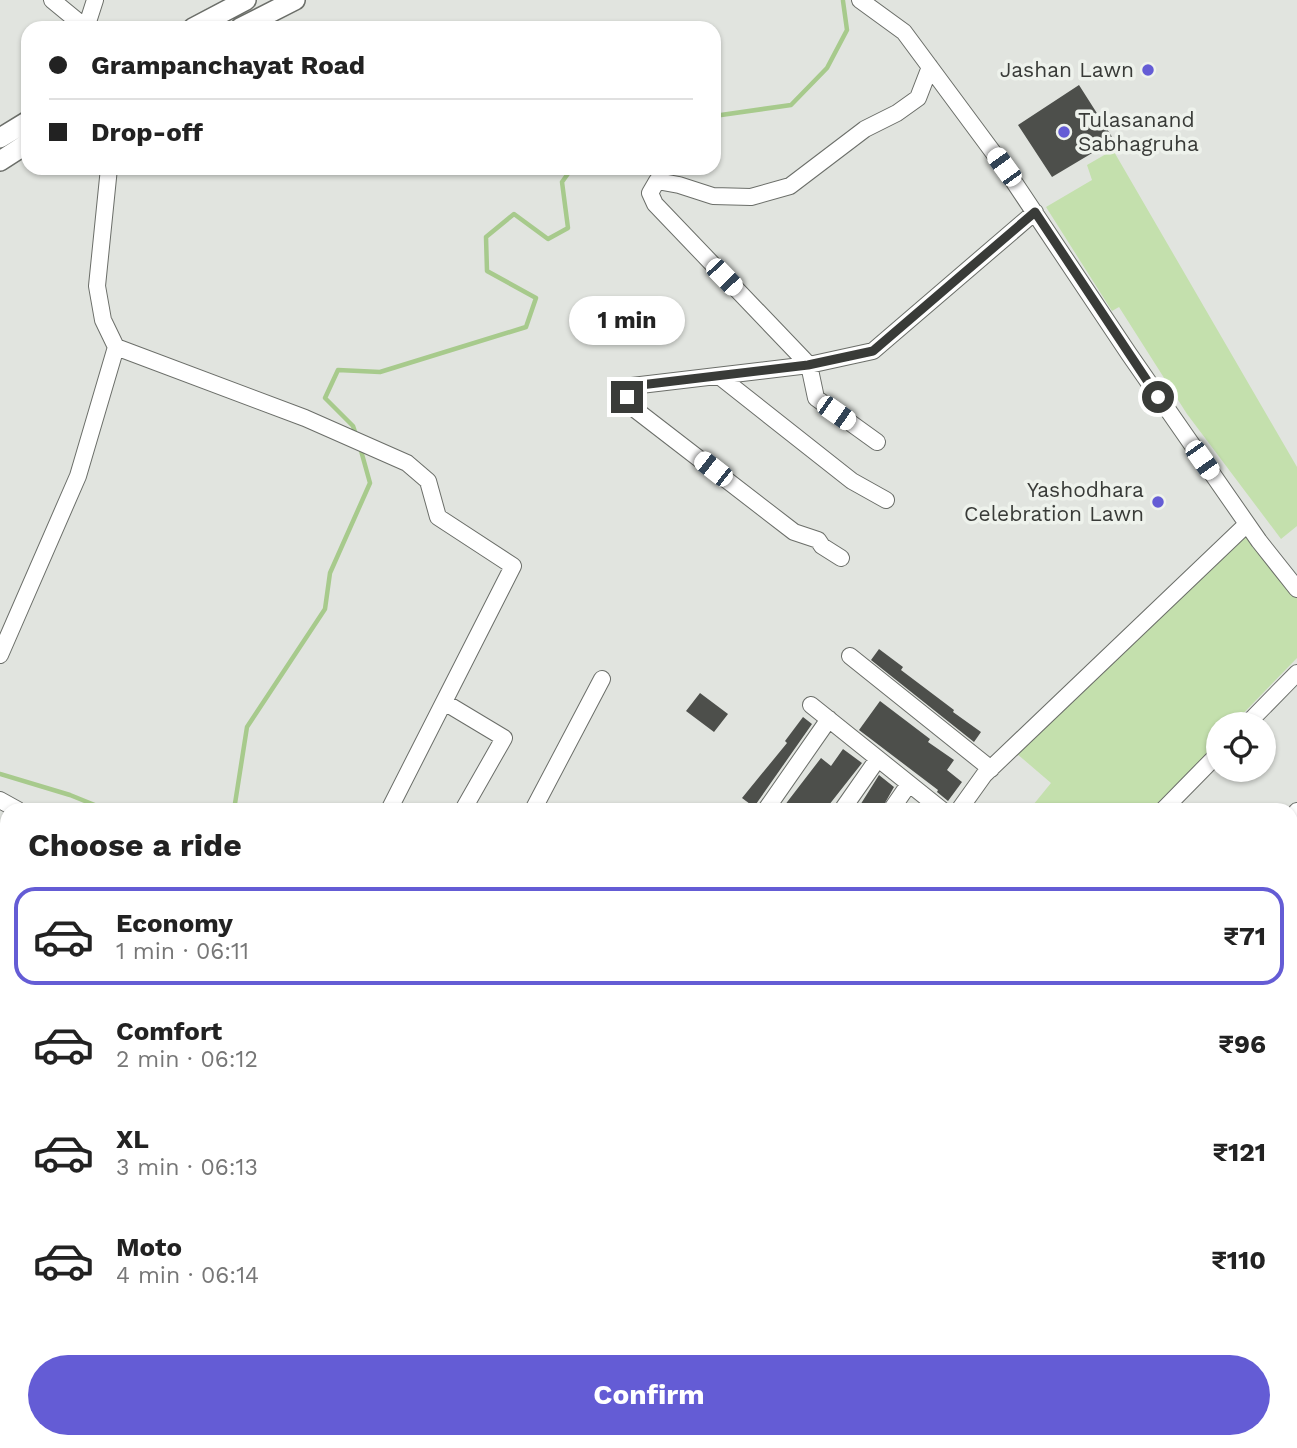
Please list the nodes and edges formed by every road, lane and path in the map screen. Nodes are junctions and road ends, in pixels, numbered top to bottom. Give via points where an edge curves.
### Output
1 (52, 0) edge
2 (95, 0) edge
3 (246, 0) edge
4 (295, 0) edge
5 (860, 0) edge
6 (78, 21) edge
7 (88, 21) edge
8 (206, 21) edge
9 (254, 21) edge
10 (930, 67) junction
11 (21, 125) edge
12 (0, 138) edge
13 (21, 148) edge
14 (0, 161) edge
15 (107, 175) edge
16 (1035, 212) junction
17 (116, 347) junction
18 (808, 365) junction
19 (719, 376) junction
20 (877, 442) dead end
21 (886, 500) dead end
22 (1247, 524) junction
23 (841, 558) dead end
24 (1297, 589) edge
25 (0, 655) edge
26 (850, 656) dead end
27 (1297, 673) edge
28 (602, 679) dead end
29 (444, 702) junction
30 (811, 705) dead end
31 (1259, 712) edge
32 (829, 719) junction
33 (877, 760) junction
34 (1206, 766) edge
35 (991, 769) junction
36 (909, 784) junction
37 (393, 803) edge
38 (467, 803) edge
39 (537, 803) edge
40 (770, 803) edge
41 (847, 803) edge
42 (896, 803) edge
43 (933, 803) edge
44 (964, 803) edge
45 (1170, 803) edge

1 - 6 street
2 - 7 street
3 - 8 main road
4 - 9 main road
5 - 10 street via 904,32
10 - 16 street
10 - 18 street via 918,98 865,129 790,186 751,197 713,196 657,181 650,193 655,204
11 - 12 main road
13 - 14 main road
15 - 17 street via 97,286 103,320
16 - 18 street via 873,351
16 - 22 street
17 - 25 street via 78,477
17 - 29 street via 305,418 407,463 428,481 438,517 513,566
18 - 19 street
18 - 20 street via 816,398
19 - 21 street via 852,481
19 - 23 street via 632,386 627,397 632,407 794,532 818,540
22 - 24 street
22 - 35 street
26 - 35 street
27 - 31 street
28 - 39 street
29 - 37 street
29 - 38 street via 504,738
30 - 32 street
32 - 33 street
32 - 40 street
33 - 36 street
33 - 41 street
34 - 45 street
35 - 44 street
36 - 42 street
36 - 43 street

